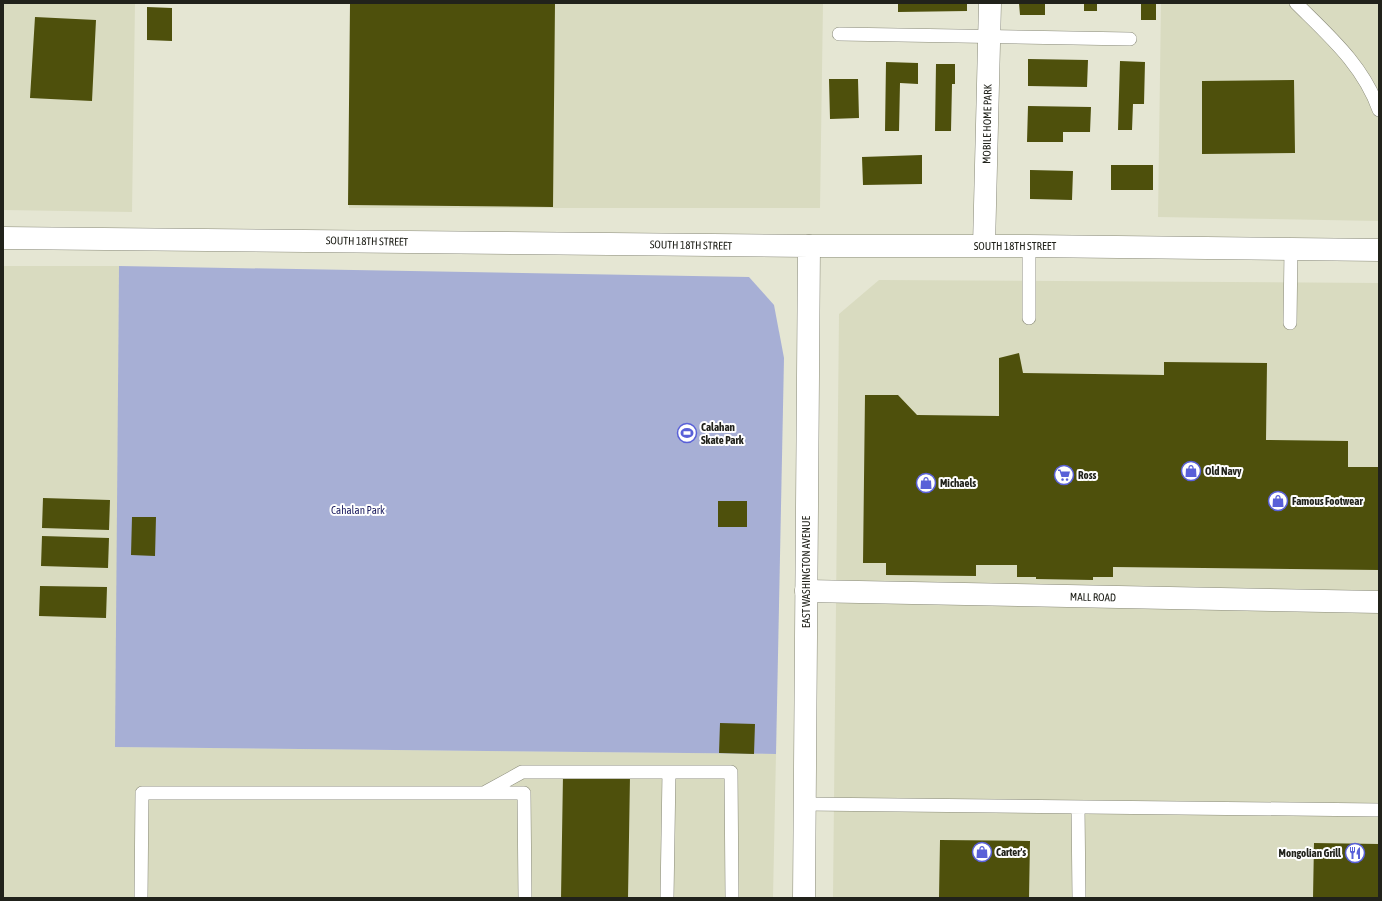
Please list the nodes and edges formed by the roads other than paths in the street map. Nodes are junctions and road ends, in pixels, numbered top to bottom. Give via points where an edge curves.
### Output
1 (990, 3) edge
2 (1296, 3) edge
3 (839, 34) dead end
4 (989, 36) junction
5 (1130, 39) dead end
6 (1379, 110) edge
7 (3, 238) edge
8 (809, 246) junction
9 (984, 246) junction
10 (1029, 246) junction
11 (1291, 249) junction
12 (1379, 250) edge
13 (1029, 318) dead end
14 (1290, 323) dead end
15 (806, 591) junction
16 (1379, 602) edge
17 (669, 772) junction
18 (483, 793) junction
19 (805, 804) junction
20 (1078, 807) junction
21 (1379, 810) edge
22 (141, 898) edge
23 (525, 898) edge
24 (667, 898) edge
25 (732, 898) edge
26 (804, 898) edge
27 (1079, 898) edge

1 - 4 street, MOBILE HOME PARK
2 - 6 lane via 1349,57 1362,74
3 - 4 lane
4 - 5 lane
4 - 9 street, MOBILE HOME PARK
7 - 8 street, SOUTH 18TH STREET
8 - 9 street, SOUTH 18TH STREET
8 - 15 street, EAST WASHINGTON AVENUE
9 - 10 street, SOUTH 18TH STREET
10 - 11 street, SOUTH 18TH STREET
10 - 13 lane
11 - 12 street, SOUTH 18TH STREET
11 - 14 lane
15 - 16 street, MALL ROAD
15 - 19 street, EAST WASHINGTON AVENUE
17 - 18 lane via 522,772
17 - 24 lane
17 - 25 lane via 731,772
18 - 22 lane via 142,793
18 - 23 lane via 524,793
19 - 20 lane
19 - 26 street, EAST WASHINGTON AVENUE
20 - 21 lane
20 - 27 lane

